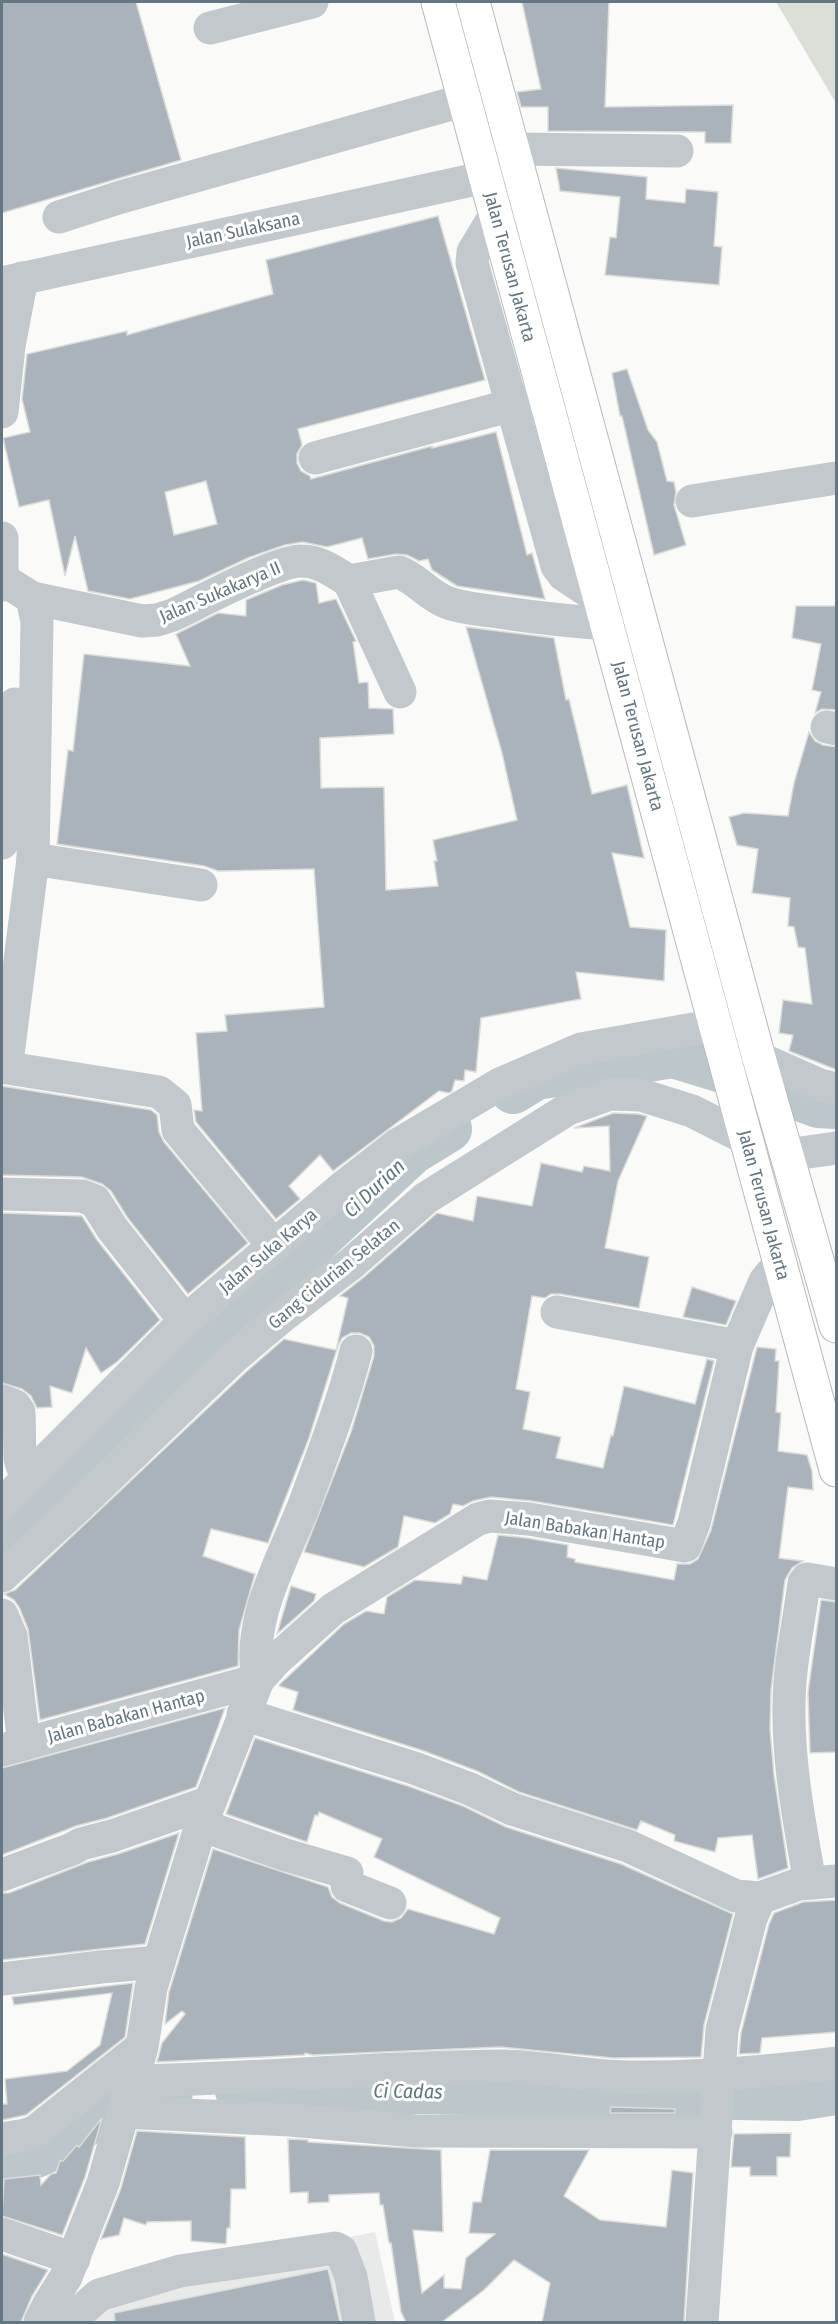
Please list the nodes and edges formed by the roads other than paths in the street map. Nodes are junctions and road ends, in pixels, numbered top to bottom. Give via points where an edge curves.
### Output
1 (312, 2) edge
2 (438, 2) edge
3 (473, 2) edge
4 (210, 28) dead end
5 (465, 100) junction
6 (513, 148) junction
7 (677, 151) dead end
8 (486, 177) junction
9 (496, 214) junction
10 (59, 217) dead end
11 (12, 281) edge
12 (544, 396) junction
13 (511, 405) junction
14 (2, 412) edge
15 (315, 458) dead end
16 (837, 478) edge
17 (692, 501) dead end
18 (2, 538) edge
19 (349, 581) junction
20 (14, 589) edge
21 (604, 611) junction
22 (400, 692) dead end
23 (2, 843) edge
24 (33, 859) junction
25 (201, 885) dead end
26 (718, 1033) junction
27 (5, 1060) edge
28 (763, 1070) junction
29 (837, 1089) edge
30 (735, 1132) junction
31 (837, 1148) edge
32 (786, 1151) junction
33 (2, 1194) edge
34 (274, 1246) junction
35 (780, 1263) junction
36 (831, 1282) edge
37 (788, 1294) junction
38 (753, 1307) junction
39 (557, 1312) dead end
40 (186, 1321) junction
41 (837, 1326) edge
42 (737, 1346) junction
43 (356, 1351) dead end
44 (2, 1401) edge
45 (837, 1470) edge
46 (27, 1480) junction
47 (2, 1504) edge
48 (2, 1575) edge
49 (837, 1584) edge
50 (2, 1615) edge
51 (254, 1681) junction
52 (243, 1714) junction
53 (13, 1747) edge
54 (204, 1809) junction
55 (2, 1875) edge
56 (823, 1882) edge
57 (760, 1898) junction
58 (390, 1903) dead end
59 (159, 1962) junction
60 (2, 1979) edge
61 (837, 2063) edge
62 (720, 2079) junction
63 (130, 2088) junction
64 (716, 2130) junction
65 (2, 2139) edge
66 (2, 2234) edge
67 (74, 2259) junction
68 (40, 2322) edge
69 (69, 2322) edge
70 (359, 2322) edge
71 (702, 2322) edge

1 - 4 street
2 - 5 main road, Jalan Terusan Jakarta
3 - 6 main road, Jalan Terusan Jakarta
5 - 8 main road, Jalan Terusan Jakarta
5 - 10 street
6 - 7 street
6 - 28 main road, Jalan Terusan Jakarta
8 - 9 main road, Jalan Terusan Jakarta
8 - 11 street, Jalan Sulaksana
9 - 12 main road, Jalan Terusan Jakarta
9 - 13 street via 473,252 472,263
11 - 14 street
12 - 13 street
12 - 21 main road, Jalan Terusan Jakarta
13 - 15 street
13 - 21 street via 557,566
16 - 17 street
18 - 20 street
19 - 20 street, Jalan Sukakarya II via 318,563 295,561 173,615 149,621
19 - 21 street via 399,572 446,603 542,619
19 - 22 street
20 - 23 street via 16,687
20 - 24 street via 37,622
21 - 26 main road, Jalan Terusan Jakarta
24 - 25 street
24 - 27 street
26 - 30 main road, Jalan Terusan Jakarta via 734,1090
26 - 34 street, Jalan Suka Karya via 581,1049 500,1084 397,1145
27 - 34 street via 159,1092 175,1106 178,1130
28 - 29 street
28 - 32 main road, Jalan Terusan Jakarta
30 - 35 main road, Jalan Terusan Jakarta
30 - 48 street, Gang Cidurian Selatan via 692,1111 641,1095 610,1094 568,1109 426,1198 352,1263 285,1314
31 - 32 street
32 - 36 main road, Jalan Terusan Jakarta
33 - 40 street via 81,1196 94,1201
34 - 40 street, Jalan Suka Karya
35 - 37 main road, Jalan Terusan Jakarta
35 - 38 street, Jalan Babakan Hantap via 765,1281
36 - 37 street
36 - 41 main road, Jalan Terusan Jakarta
37 - 38 street
37 - 45 main road, Jalan Terusan Jakarta
38 - 42 street, Jalan Babakan Hantap
39 - 42 street
40 - 46 street, Jalan Suka Karya
42 - 51 street, Jalan Babakan Hantap via 685,1546 529,1519 478,1519 333,1609
43 - 51 street via 348,1384 268,1596 258,1631
44 - 46 street via 19,1412 20,1459
46 - 47 street, Jalan Suka Karya
49 - 56 street via 804,1582 789,1704 795,1793
50 - 53 street via 11,1636
51 - 52 street
51 - 53 street, Jalan Babakan Hantap
52 - 54 street
52 - 57 street via 414,1768 512,1809 628,1846 736,1896
54 - 55 street via 81,1844
54 - 58 street via 285,1855 347,1873 347,1886
54 - 59 street
56 - 57 street via 799,1884
57 - 62 street via 751,1918 722,2031
59 - 60 street
59 - 63 street
61 - 62 street
62 - 63 street via 475,2066
62 - 64 street
63 - 64 street via 271,2119 416,2131
63 - 65 street via 26,2135
63 - 67 street via 103,2183
64 - 71 street
66 - 67 street
67 - 68 street
69 - 70 street via 99,2295 180,2271 335,2248 341,2252 351,2277

